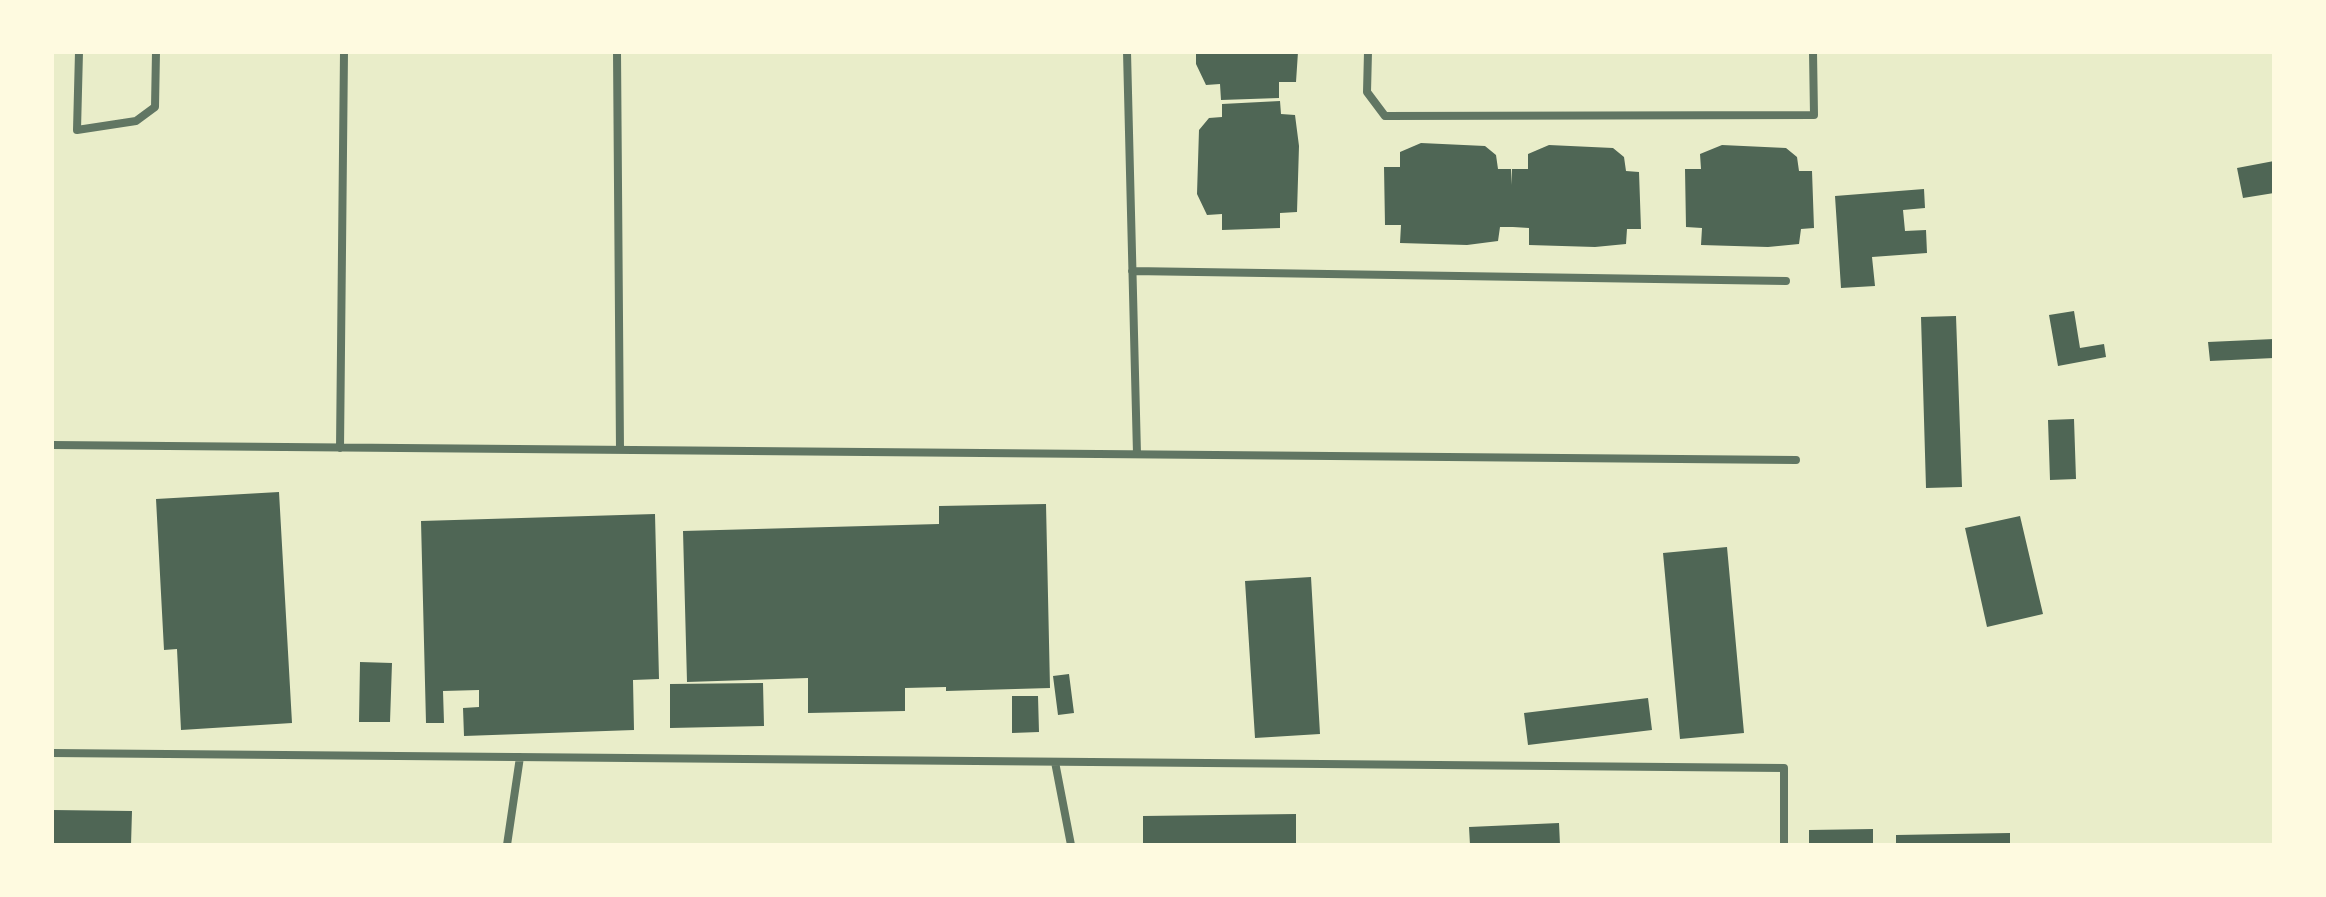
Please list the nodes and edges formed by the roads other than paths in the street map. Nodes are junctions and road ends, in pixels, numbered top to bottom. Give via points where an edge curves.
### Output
1 (79, 52) edge
2 (156, 52) edge
3 (344, 52) edge
4 (617, 52) edge
5 (1127, 52) edge
6 (1368, 52) edge
7 (1813, 52) edge
8 (1132, 271) junction
9 (1786, 281) dead end
10 (52, 445) edge
11 (340, 448) junction
12 (620, 450) junction
13 (1137, 454) junction
14 (1796, 460) dead end
15 (52, 753) edge
16 (520, 757) junction
17 (1055, 762) junction
18 (507, 845) edge
19 (1071, 845) edge
20 (1784, 845) edge

1 - 2 street via 77,130 136,121 155,107
3 - 11 street
4 - 12 street
5 - 8 street
6 - 7 street via 1367,92 1385,116 1814,115
8 - 9 street
8 - 13 street
10 - 11 street
11 - 12 street
12 - 13 street
13 - 14 street
15 - 16 street
16 - 17 street
16 - 18 street
17 - 19 street
17 - 20 street via 1784,768

